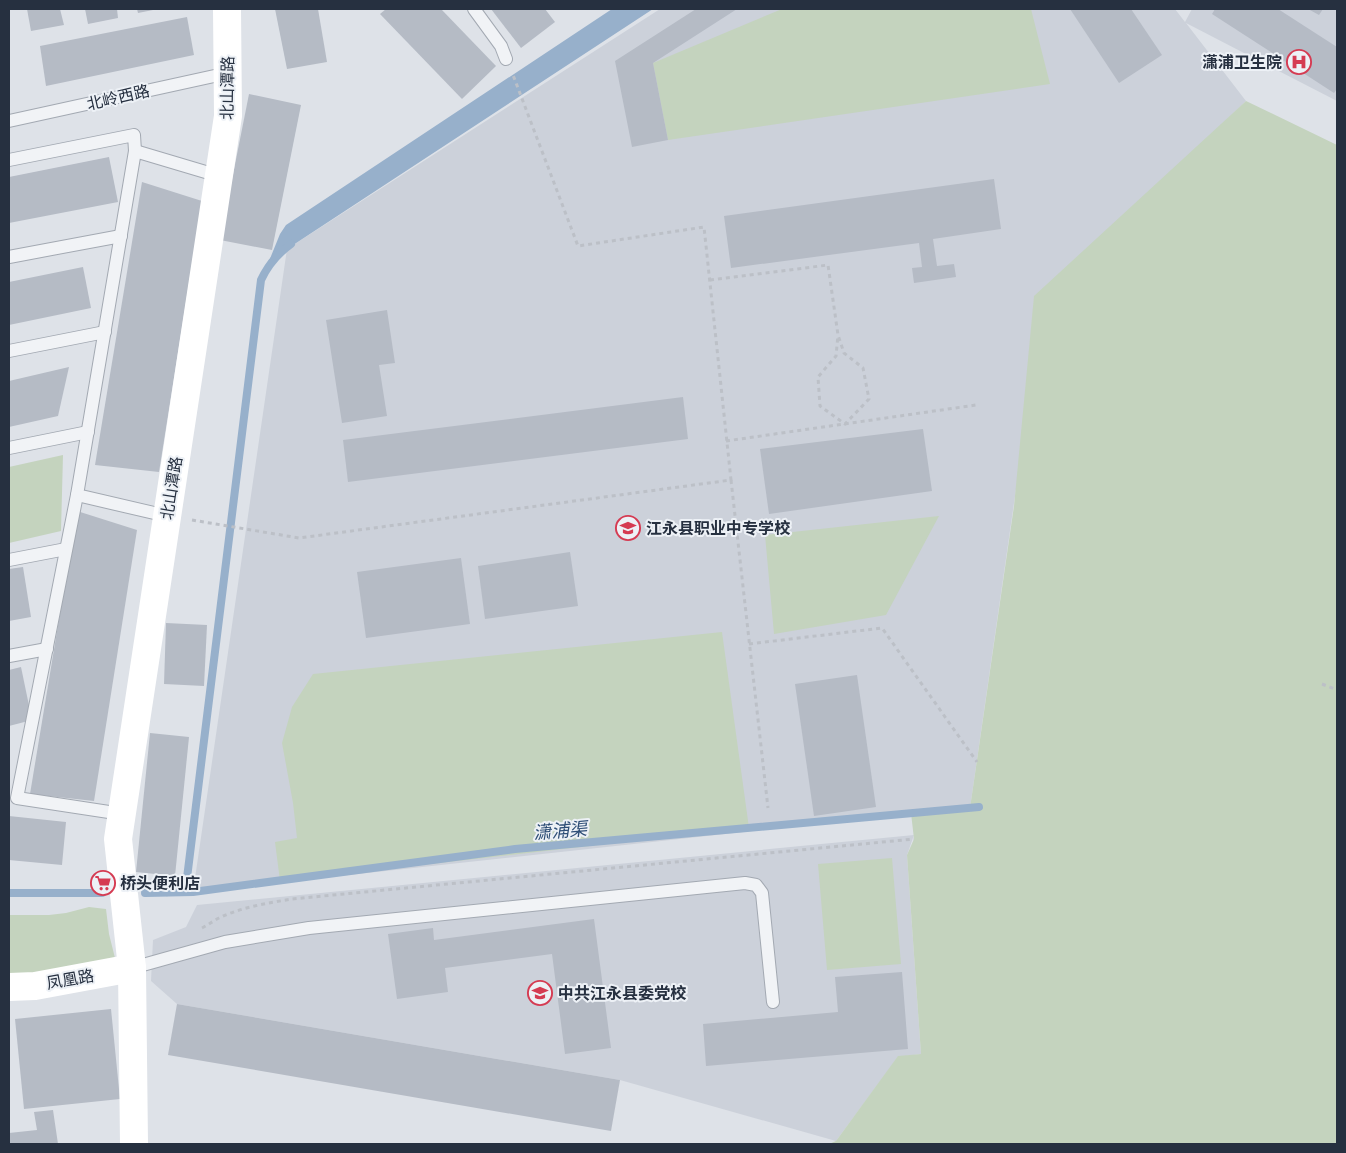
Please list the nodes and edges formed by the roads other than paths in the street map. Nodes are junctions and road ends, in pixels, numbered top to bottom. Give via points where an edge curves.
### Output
1 (227, 9) edge
2 (474, 9) edge
3 (506, 59) road end
4 (228, 73) junction
5 (9, 121) edge
6 (135, 151) junction
7 (9, 160) edge
8 (219, 176) junction
9 (121, 236) junction
10 (9, 257) edge
11 (105, 332) junction
12 (9, 350) edge
13 (88, 432) junction
14 (9, 448) edge
15 (77, 495) junction
16 (167, 516) junction
17 (66, 549) junction
18 (9, 560) edge
19 (47, 649) junction
20 (9, 656) edge
21 (13, 798) edge
22 (122, 814) junction
23 (132, 968) junction
24 (9, 987) edge
25 (773, 1002) dead end
26 (134, 1144) edge

1 - 4 main road, 北山潭路
2 - 3 lane via 501,46
4 - 5 lane, 北岭西路
4 - 8 main road, 北山潭路 via 228,116
6 - 7 lane via 134,135
6 - 8 lane
6 - 9 lane
8 - 16 main road, 北山潭路
9 - 10 lane
9 - 11 lane
11 - 12 lane
11 - 13 lane
13 - 14 lane
13 - 15 lane
15 - 16 lane
15 - 17 lane
16 - 22 main road, 北山潭路
17 - 18 lane
17 - 19 lane
19 - 20 lane
19 - 21 lane
21 - 22 lane
22 - 23 main road, 北山潭路 via 118,839
23 - 24 main road, 凤凰路 via 35,986
23 - 25 lane via 225,942 309,928 745,882 756,885 762,893
23 - 26 main road, 北山潭路

